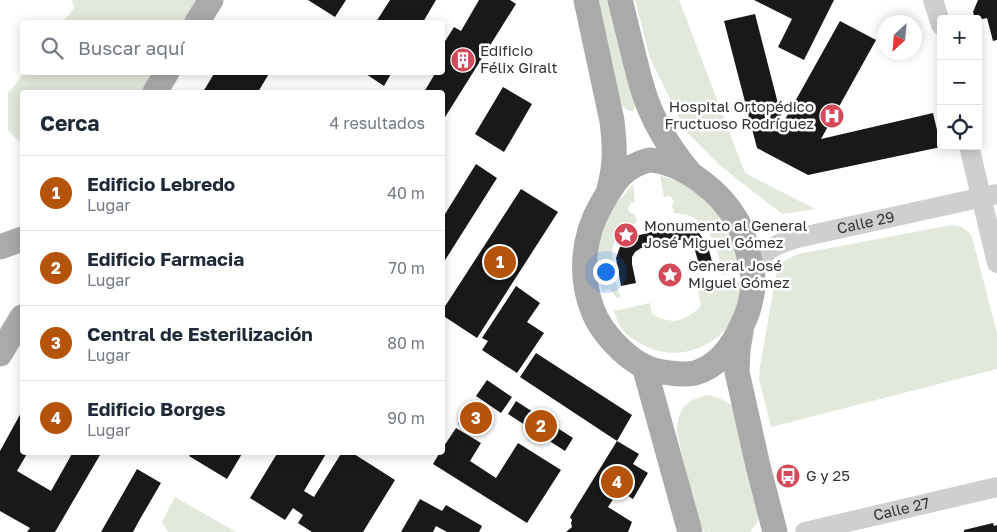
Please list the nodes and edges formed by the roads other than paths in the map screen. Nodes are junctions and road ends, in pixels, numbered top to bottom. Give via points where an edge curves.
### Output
1 (211, 0) edge
2 (586, 0) edge
3 (620, 0) edge
4 (934, 0) edge
5 (938, 15) edge
6 (198, 20) edge
7 (165, 75) edge
8 (156, 90) edge
9 (971, 150) edge
10 (690, 173) junction
11 (606, 196) junction
12 (989, 196) edge
13 (997, 263) edge
14 (752, 276) junction
15 (20, 320) edge
16 (742, 324) junction
17 (0, 354) edge
18 (644, 366) junction
19 (997, 487) edge
20 (690, 532) edge
21 (775, 532) edge
22 (805, 532) edge

1 - 6 main road
2 - 11 main road via 614,137 613,172
3 - 10 main road via 652,114 675,155
4 - 5 street
7 - 8 main road
9 - 12 street
10 - 11 main road via 660,160 640,162 624,171
10 - 14 main road via 718,197 739,224
11 - 18 main road via 591,227 586,247 584,265 589,299 593,312 610,338
12 - 13 street
12 - 14 street, Calle 29 via 780,243 762,256
14 - 16 main road via 749,307
15 - 17 main road
16 - 18 main road via 726,353 705,369 671,374
16 - 21 main road via 736,372
18 - 20 main road
19 - 22 street, Calle 27

